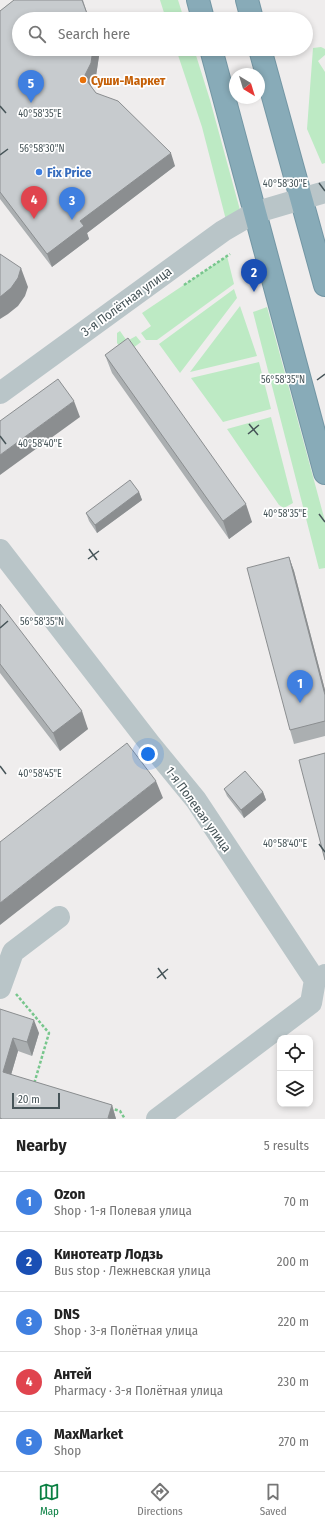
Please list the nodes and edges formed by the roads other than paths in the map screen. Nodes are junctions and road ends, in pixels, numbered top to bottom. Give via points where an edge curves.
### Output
1 (198, 0) edge
2 (247, 0) edge
3 (201, 12) edge
4 (250, 12) edge
5 (213, 56) edge
6 (262, 56) edge
7 (325, 192) edge
8 (301, 200) junction
9 (254, 213) junction
10 (325, 285) edge
11 (0, 393) edge
12 (325, 473) edge
13 (0, 550) edge
14 (60, 917) dead end
15 (320, 977) edge
16 (1, 985) edge
17 (157, 1119) edge

1 - 3 highway
2 - 4 highway
5 - 9 highway
6 - 8 highway
7 - 8 street, 3-я Полётная улица
8 - 9 street, 3-я Полётная улица
8 - 10 highway
9 - 11 street, 3-я Полётная улица via 223,231
9 - 12 highway
13 - 15 street, 1-я Полевая улица via 196,800
14 - 16 street via 14,952
15 - 17 street via 311,1003

